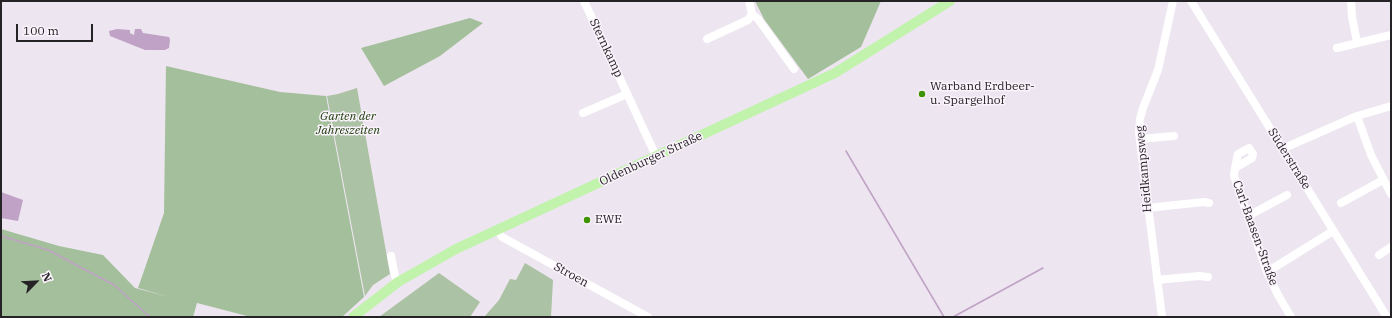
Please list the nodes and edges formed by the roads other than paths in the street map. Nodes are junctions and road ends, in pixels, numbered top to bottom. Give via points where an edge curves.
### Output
1 (584, 1) edge
2 (749, 1) edge
3 (950, 1) edge
4 (1173, 1) edge
5 (1191, 1) edge
6 (1351, 1) edge
7 (752, 14) junction
8 (1391, 35) edge
9 (707, 39) dead end
10 (1357, 42) junction
11 (1337, 48) dead end
12 (794, 69) dead end
13 (627, 94) junction
14 (1391, 106) edge
15 (583, 113) dead end
16 (1356, 116) junction
17 (1174, 136) dead end
18 (1140, 139) junction
19 (1282, 149) junction
20 (656, 156) junction
21 (1235, 168) dead end
22 (1387, 183) edge
23 (1391, 194) edge
24 (1287, 195) dead end
25 (1341, 203) dead end
26 (1210, 204) dead end
27 (1147, 208) junction
28 (1248, 216) junction
29 (497, 229) junction
30 (1333, 231) junction
31 (1391, 247) edge
32 (391, 256) dead end
33 (1378, 256) dead end
34 (1267, 272) junction
35 (1208, 277) dead end
36 (1157, 280) junction
37 (398, 282) junction
38 (352, 317) edge
39 (648, 317) edge
40 (1162, 317) edge
41 (1291, 317) edge
42 (1386, 317) edge

1 - 13 street, Sternkamp
2 - 7 street
3 - 20 main road, Oldenburger Straße via 835,73
4 - 18 street, Heidkampsweg via 1158,70 1141,114
5 - 19 street, Süderstraße
6 - 10 street
7 - 9 street via 748,20
7 - 12 street via 758,18
8 - 10 street
10 - 11 street
13 - 15 street
13 - 20 street, Sternkamp
14 - 16 street
16 - 19 street
16 - 22 street via 1371,155
17 - 18 street
18 - 27 street, Heidkampsweg
19 - 30 street, Süderstraße
20 - 29 main road, Oldenburger Straße
21 - 28 street, Carl-Baasen-Straße via 1234,176
22 - 23 street
22 - 25 street
24 - 28 street
26 - 27 street via 1204,202
27 - 36 street, Heidkampsweg
28 - 34 street, Carl-Baasen-Straße
29 - 37 main road, Oldenburger Straße
29 - 39 street, Stroen via 502,237
30 - 34 street
30 - 42 street, Süderstraße
31 - 33 street
32 - 37 street
34 - 41 street, Carl-Baasen-Straße
35 - 36 street
36 - 40 street, Heidkampsweg
37 - 38 main road, Oldenburger Straße

